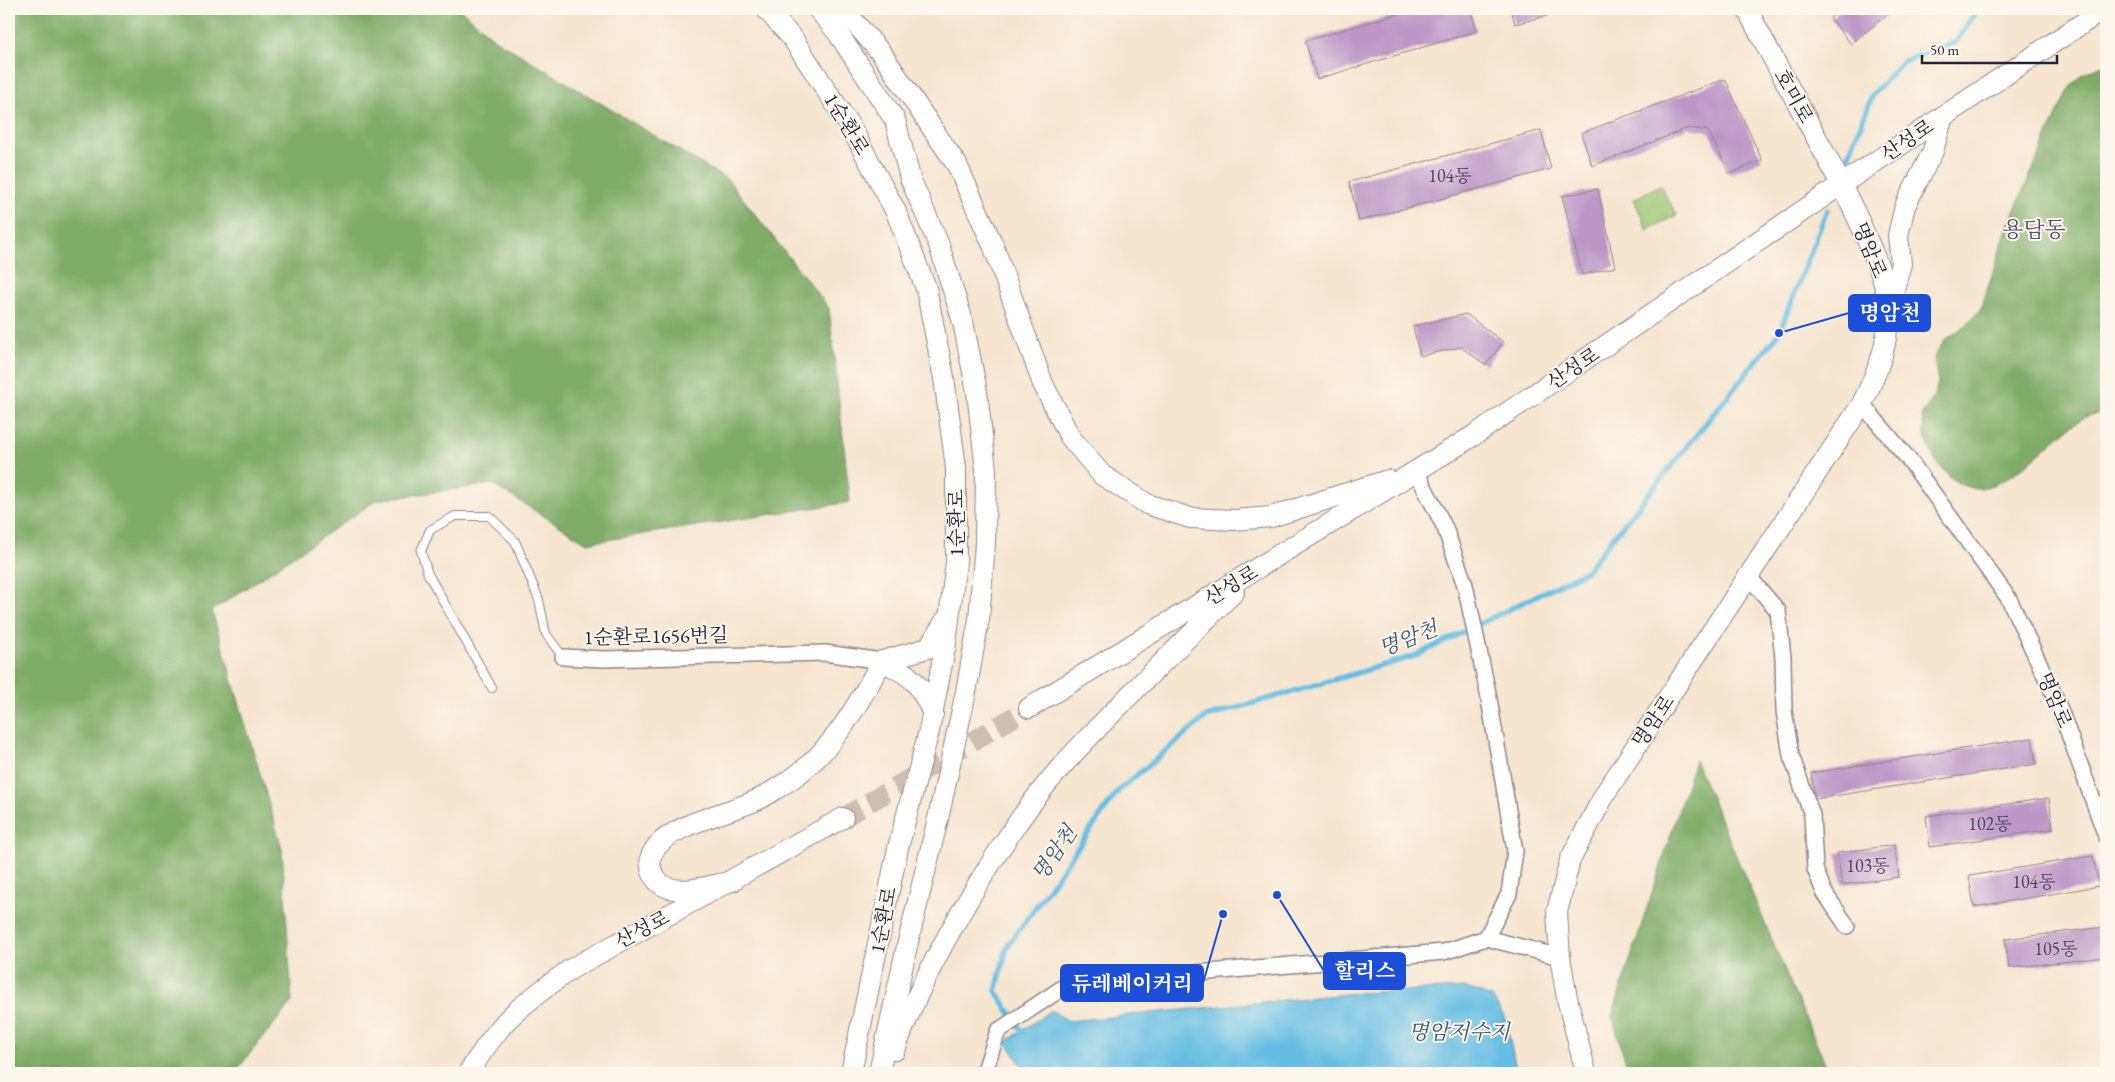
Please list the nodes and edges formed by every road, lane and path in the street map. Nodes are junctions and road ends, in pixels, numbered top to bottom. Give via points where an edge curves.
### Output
1 (766, 9) edge
2 (818, 9) edge
3 (844, 9) edge
4 (1747, 9) edge
5 (2104, 9) edge
6 (1943, 116) junction
7 (1842, 184) junction
8 (1888, 309) junction
9 (1862, 404) junction
10 (1416, 471) junction
11 (1256, 570) junction
12 (1749, 576) junction
13 (949, 615) junction
14 (563, 657) joint
15 (882, 661) junction
16 (492, 688) dead end
17 (1029, 708) tunnel mouth
18 (932, 714) junction
19 (842, 818) tunnel mouth
20 (2106, 836) edge
21 (733, 881) junction
22 (1847, 926) dead end
23 (1486, 938) junction
24 (1560, 957) junction
25 (468, 1073) edge
26 (851, 1073) edge
27 (879, 1073) edge
28 (888, 1073) edge
29 (984, 1073) edge
30 (1586, 1073) edge

1 - 13 main road, 1순환로 via 793,39 853,132 896,212 926,288 944,378 956,468 956,562
2 - 27 main road, 1순환로 via 838,33 895,120 910,178 939,245 963,322 977,392 986,470 979,619 966,692
3 - 10 main road via 882,54 957,165 993,245 1043,384 1070,437 1102,475 1147,504 1190,518 1234,520 1271,517
4 - 7 main road, 호미로
5 - 6 main road, 산성로
6 - 7 main road, 산성로
6 - 8 main road via 1933,151 1905,206 1898,235 1901,264
7 - 8 main road, 명암로 via 1874,255 1884,283
7 - 10 main road, 산성로 via 1473,436
8 - 9 main road, 명암로 via 1881,364
9 - 12 main road, 명암로
9 - 20 street, 명암로 via 1910,461 2009,599 2057,701
10 - 11 main road, 산성로
10 - 23 street via 1445,528 1465,585 1488,693 1515,851 1509,894
11 - 17 main road, 산성로
11 - 28 main road via 1060,768 1007,836 940,949 904,1026
12 - 22 street via 1778,611 1784,658 1784,711 1792,755 1812,815 1815,868 1824,892
12 - 24 main road, 명암로 via 1606,792 1570,860 1557,912
13 - 15 main road via 928,648
13 - 18 main road, 1순환로
14 - 15 street, 1순환로1656번길 via 603,659 825,653
14 - 16 lane, 1순환로1656번길 via 546,634 539,600 515,541 489,516 455,516 430,530 421,551 428,574
15 - 18 main road via 908,674 923,692
15 - 21 main road via 850,718 826,748 794,777 758,800 686,826 666,838 653,852 650,867 655,878 665,887 678,891
18 - 26 main road, 1순환로 via 898,848
19 - 21 main road, 산성로
21 - 25 main road, 산성로 via 611,946 534,995 503,1025
23 - 24 street
23 - 29 street via 1444,952 1068,984 998,1031
24 - 30 main road, 명암로

